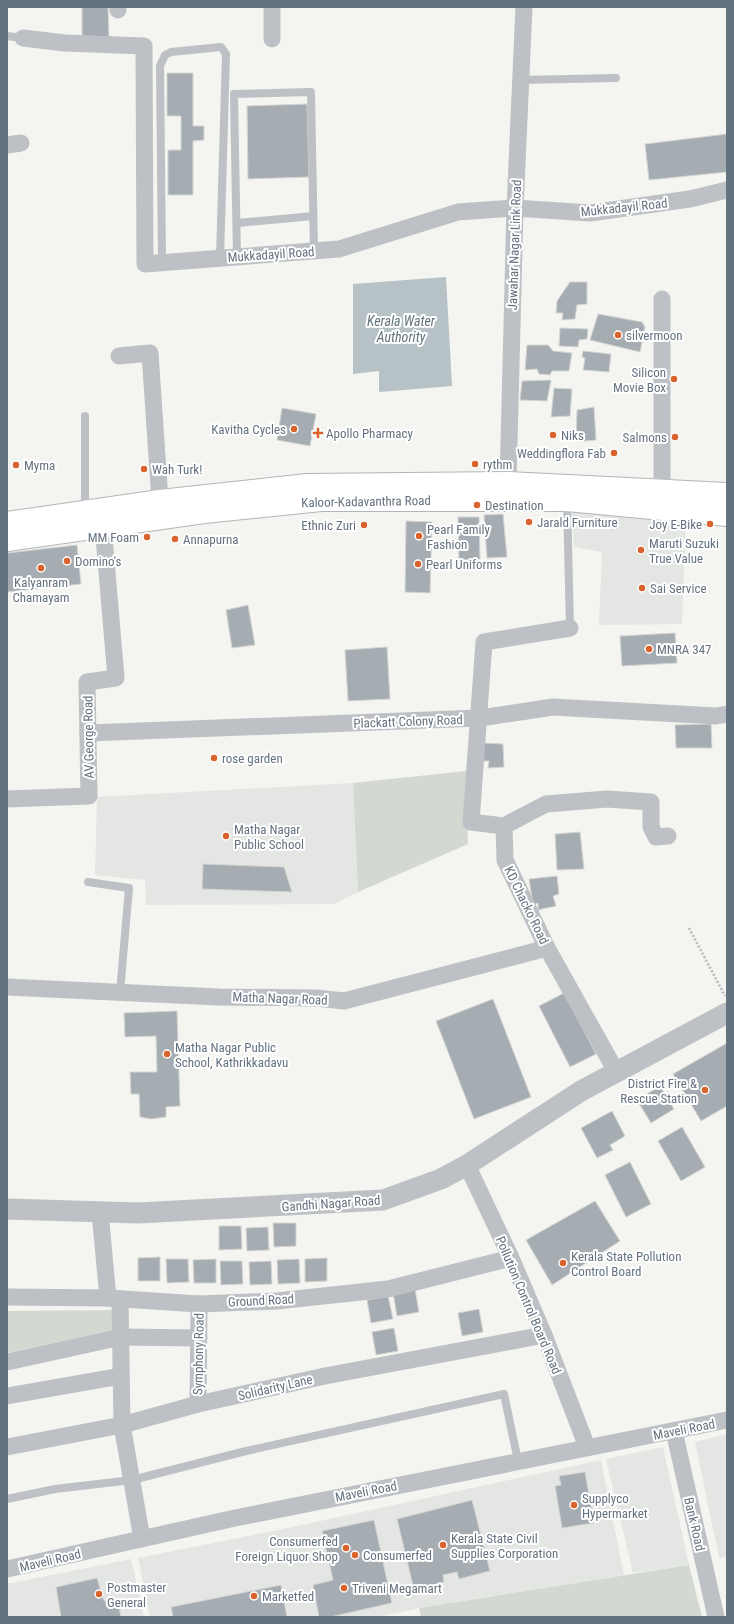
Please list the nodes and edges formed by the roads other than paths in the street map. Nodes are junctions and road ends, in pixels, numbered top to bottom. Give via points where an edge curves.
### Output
1 (272, 7) edge
2 (524, 7) edge
3 (15, 37) edge
4 (272, 39) dead end
5 (616, 78) dead end
6 (521, 80) junction
7 (727, 190) edge
8 (515, 208) junction
9 (313, 216) junction
10 (236, 223) junction
11 (314, 251) junction
12 (237, 257) junction
13 (220, 258) junction
14 (162, 262) junction
15 (662, 299) dead end
16 (119, 356) dead end
17 (85, 416) dead end
18 (508, 483) junction
19 (662, 490) junction
20 (727, 494) edge
21 (271, 497) junction
22 (567, 500) junction
23 (160, 502) junction
24 (727, 514) edge
25 (94, 519) junction
26 (7, 523) edge
27 (7, 540) edge
28 (570, 628) joint
29 (727, 714) edge
30 (480, 718) junction
31 (88, 733) junction
32 (7, 799) edge
33 (504, 826) junction
34 (668, 836) dead end
35 (88, 882) dead end
36 (547, 948) junction
37 (7, 987) edge
38 (120, 992) junction
39 (727, 1013) edge
40 (617, 1072) junction
41 (466, 1165) junction
42 (7, 1208) edge
43 (100, 1212) junction
44 (511, 1258) junction
45 (7, 1297) edge
46 (114, 1298) junction
47 (199, 1304) junction
48 (544, 1335) junction
49 (122, 1337) junction
50 (199, 1338) junction
51 (7, 1362) edge
52 (121, 1376) junction
53 (7, 1396) edge
54 (198, 1404) junction
55 (727, 1420) edge
56 (122, 1425) junction
57 (674, 1432) junction
58 (7, 1447) edge
59 (587, 1447) junction
60 (518, 1461) junction
61 (132, 1480) junction
62 (7, 1499) edge
63 (142, 1539) junction
64 (7, 1569) edge
65 (716, 1617) edge

1 - 4 street
2 - 6 street, Jawahar Nagar Link Road
3 - 14 street, Mukkadayil Road via 65,43 144,46 145,264
5 - 6 lane
6 - 8 street, Jawahar Nagar Link Road
7 - 8 street, Mukkadayil Road via 690,199 590,213
8 - 11 street, Mukkadayil Road via 458,212 339,249
8 - 18 street, Jawahar Nagar Link Road
9 - 10 lane
9 - 10 lane via 311,92 234,94
9 - 11 lane
10 - 12 lane
11 - 12 street, Mukkadayil Road
12 - 13 street, Mukkadayil Road
13 - 14 street, Mukkadayil Road
13 - 14 lane via 226,54 222,48 171,52 165,55 160,66
15 - 19 street
16 - 23 street via 150,353
17 - 25 lane
18 - 19 main road, Kaloor-Kadavanthra Road
18 - 21 main road, Kaloor-Kadavanthra Road via 307,485
19 - 20 main road, Kaloor-Kadavanthra Road
21 - 22 main road, Kaloor-Kadavanthra Road via 321,500
21 - 23 main road, Kaloor-Kadavanthra Road
21 - 25 main road, Kaloor-Kadavanthra Road
22 - 24 main road, Kaloor-Kadavanthra Road
22 - 28 lane
23 - 25 main road, Kaloor-Kadavanthra Road
25 - 26 main road, Kaloor-Kadavanthra Road
25 - 27 main road, Kaloor-Kadavanthra Road
25 - 31 street, AV George Road via 116,678 87,682
28 - 30 street via 484,642
29 - 30 street, Plackatt Colony Road via 716,716 553,707
30 - 31 street, Plackatt Colony Road
30 - 33 street via 471,822
31 - 32 street, AV George Road via 89,796
33 - 34 street via 546,804 607,799 652,802 651,827 656,837
33 - 36 street, KD Chacko Road via 505,860
35 - 38 lane via 129,888
36 - 38 street, Matha Nagar Road via 344,1001
36 - 40 street, KD Chacko Road
37 - 38 street, Matha Nagar Road
39 - 40 street, Gandhi Nagar Road
40 - 41 street, Gandhi Nagar Road via 581,1091
41 - 43 street, Gandhi Nagar Road via 441,1179 383,1200 138,1213
41 - 44 street, Pollution Control Board Road
42 - 43 street, Gandhi Nagar Road
43 - 46 street
44 - 47 street, Ground Road via 388,1289 277,1301
44 - 48 street, Pollution Control Board Road
45 - 46 street, Ground Road
46 - 47 street, Ground Road
46 - 49 street
47 - 50 street, Symphony Road
48 - 54 street, Solidarity Lane via 325,1376
48 - 59 street, Pollution Control Board Road
49 - 50 street
49 - 51 street
49 - 52 street
50 - 54 street, Symphony Road
52 - 53 street
52 - 56 street
54 - 56 street, Solidarity Lane
55 - 57 street, Maveli Road
56 - 58 street, Solidarity Lane
56 - 61 street
57 - 59 street, Maveli Road
57 - 65 street, Bank Road
59 - 60 street, Maveli Road
60 - 61 lane via 504,1394 246,1451
60 - 63 street, Maveli Road
61 - 62 lane via 55,1489
61 - 63 street
63 - 64 street, Maveli Road

